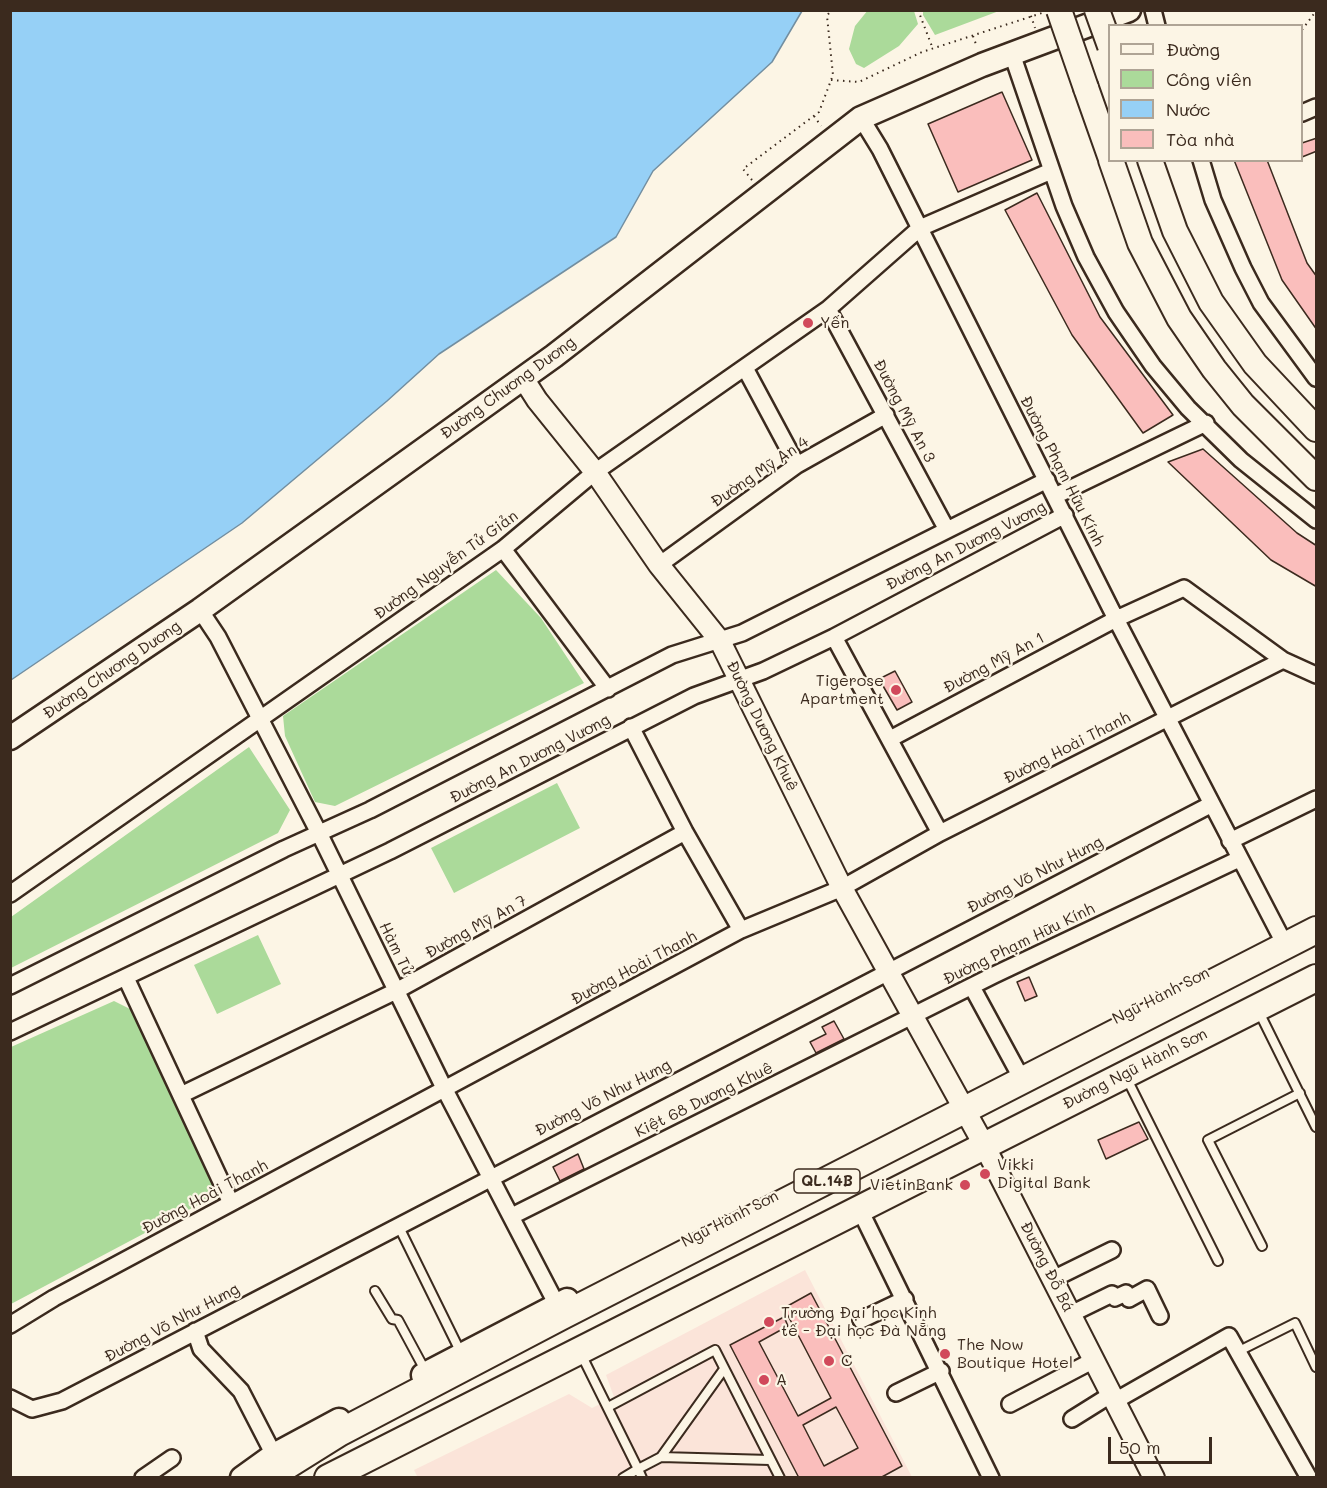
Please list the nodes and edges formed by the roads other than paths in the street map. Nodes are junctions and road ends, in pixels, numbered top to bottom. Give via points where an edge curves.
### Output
1 (1059, 10) edge
2 (1097, 10) edge
3 (1129, 10) edge
4 (1108, 40) edge
5 (1012, 54) junction
6 (861, 118) junction
7 (1108, 150) edge
8 (1112, 162) edge
9 (1151, 162) edge
10 (1202, 162) edge
11 (1051, 171) junction
12 (920, 228) junction
13 (828, 309) junction
14 (745, 368) junction
15 (523, 378) junction
16 (1317, 378) edge
17 (886, 415) junction
18 (1206, 423) junction
19 (1317, 429) edge
20 (797, 465) junction
21 (595, 472) junction
22 (1317, 478) edge
23 (1047, 480) junction
24 (1055, 496) junction
25 (1065, 515) junction
26 (1317, 520) edge
27 (947, 530) junction
28 (504, 549) junction
29 (659, 565) junction
30 (200, 610) junction
31 (1116, 619) junction
32 (834, 637) junction
33 (720, 641) junction
34 (1283, 660) junction
35 (1317, 675) edge
36 (740, 680) junction
37 (608, 689) junction
38 (1167, 717) junction
39 (260, 720) junction
40 (631, 727) junction
41 (10, 738) edge
42 (890, 739) junction
43 (1317, 799) edge
44 (1212, 804) junction
45 (685, 832) junction
46 (319, 833) junction
47 (940, 833) junction
48 (1230, 841) junction
49 (1239, 859) junction
50 (339, 876) junction
51 (842, 888) junction
52 (10, 894) edge
53 (1317, 917) edge
54 (741, 930) junction
55 (1317, 930) edge
56 (1280, 935) junction
57 (886, 971) junction
58 (126, 978) junction
59 (1317, 978) edge
60 (10, 986) edge
61 (972, 987) junction
62 (1317, 989) edge
63 (396, 992) junction
64 (1260, 1012) junction
65 (912, 1017) junction
66 (10, 1032) edge
67 (1017, 1070) junction
68 (1127, 1079) junction
69 (445, 1090) junction
70 (1300, 1093) junction
71 (183, 1094) junction
72 (962, 1106) junction
73 (1317, 1127) edge
74 (986, 1148) junction
75 (491, 1177) junction
76 (231, 1203) junction
77 (862, 1214) junction
78 (512, 1216) junction
79 (398, 1225) junction
80 (1262, 1246) dead end
81 (1112, 1250) dead end
82 (1218, 1261) dead end
83 (1053, 1279) junction
84 (375, 1292) dead end
85 (905, 1299) junction
86 (560, 1311) junction
87 (1071, 1314) junction
88 (1160, 1316) dead end
89 (861, 1320) dead end
90 (10, 1325) edge
91 (195, 1331) junction
92 (1239, 1351) junction
93 (461, 1354) junction
94 (581, 1355) junction
95 (1094, 1360) junction
96 (1317, 1367) edge
97 (724, 1369) junction
98 (941, 1371) junction
99 (427, 1373) junction
100 (896, 1393) dead end
101 (10, 1398) edge
102 (1114, 1398) junction
103 (1010, 1404) dead end
104 (608, 1407) junction
105 (1072, 1419) dead end
106 (661, 1457) junction
107 (172, 1458) dead end
108 (770, 1460) junction
109 (271, 1466) edge
110 (638, 1469) junction
111 (143, 1478) edge
112 (242, 1478) edge
113 (328, 1478) edge
114 (348, 1478) edge
115 (623, 1478) edge
116 (642, 1478) edge
117 (780, 1478) edge
118 (991, 1478) edge
119 (1154, 1478) edge
120 (1309, 1478) edge

1 - 7 main road, bridge
2 - 4 main road, bridge
3 - 5 main road, Đường Chương Dương
5 - 6 main road, Đường Chương Dương
5 - 11 street
6 - 12 street, Đường Phạm Hữu Kính
6 - 15 main road, Đường Chương Dương
8 - 22 main road via 1140,243 1179,318 1243,405
9 - 19 main road via 1174,231 1211,302 1255,364
10 - 16 street via 1212,200 1257,294
11 - 12 street, Đường Nguyễn Tử Giản
11 - 18 street via 1076,234 1116,312 1153,366
12 - 13 street, Đường Nguyễn Tử Giản
12 - 23 street, Đường Phạm Hữu Kính
13 - 14 street, Đường Nguyễn Tử Giản
13 - 17 street, Đường Mỹ An 3
14 - 20 street
14 - 21 street, Đường Nguyễn Tử Giản
15 - 21 street, Đường Dương Khuê
15 - 30 main road, Đường Chương Dương
17 - 20 street, Đường Mỹ An 4
17 - 27 street, Đường Mỹ An 3
18 - 24 street
18 - 26 street via 1250,468
20 - 29 street, Đường Mỹ An 4
21 - 28 street, Đường Nguyễn Tử Giản
21 - 29 street, Đường Dương Khuê
23 - 24 street, Đường Phạm Hữu Kính
23 - 27 street, Đường An Dương Vương
24 - 25 street, Đường Phạm Hữu Kính
25 - 31 street, Đường Phạm Hữu Kính
25 - 32 street, Đường An Dương Vương
27 - 33 street, Đường An Dương Vương
28 - 37 street
28 - 39 street, Đường Nguyễn Tử Giản
29 - 33 street, Đường Dương Khuê
30 - 39 street, Hàm Tử
30 - 41 main road, Đường Chương Dương
31 - 34 street, Đường Mỹ An 1 via 1184,588
31 - 38 street, Đường Phạm Hữu Kính
31 - 42 street, Đường Mỹ An 1
32 - 36 street, Đường An Dương Vương
32 - 42 street
33 - 36 street, Đường Dương Khuê
33 - 37 street, Đường An Dương Vương via 672,655
34 - 35 street
34 - 38 street, Đường Hoài Thanh
36 - 40 street, Đường An Dương Vương via 694,696
36 - 51 street, Đường Dương Khuê
37 - 46 street, Đường An Dương Vương
38 - 44 street, Đường Phạm Hữu Kính
38 - 47 street, Đường Hoài Thanh
39 - 46 street, Hàm Tử
39 - 52 street, Đường Nguyễn Tử Giản
40 - 45 street
40 - 50 street, Đường An Dương Vương
42 - 47 street
43 - 48 street
44 - 48 street, Đường Phạm Hữu Kính
44 - 57 street, Đường Võ Như Hưng
45 - 54 street
45 - 63 street, Đường Mỹ An 7
46 - 50 street, Hàm Tử
46 - 60 street, Đường An Dương Vương
47 - 51 street, Đường Hoài Thanh
48 - 49 street, Đường Phạm Hữu Kính
49 - 56 street, Đường Phạm Hữu Kính
49 - 61 street, Đường Phạm Hữu Kính
50 - 58 street, Đường An Dương Vương
50 - 63 street, Hàm Tử
51 - 54 street, Đường Hoài Thanh
51 - 57 street, Đường Dương Khuê
53 - 56 main road, Ngũ Hành Sơn
54 - 69 street, Đường Hoài Thanh
55 - 72 highway, Ngũ Hành Sơn / QL.14B
56 - 67 main road, Ngũ Hành Sơn
57 - 65 street, Đường Dương Khuê
57 - 75 street, Đường Võ Như Hưng
58 - 66 street, Đường An Dương Vương
58 - 71 street
59 - 64 highway, Đường Ngũ Hành Sơn
61 - 65 street, Đường Phạm Hữu Kính
61 - 67 street
62 - 64 main road
63 - 69 street, Hàm Tử
63 - 71 street, Đường Mỹ An 7
64 - 68 highway, Đường Ngũ Hành Sơn
64 - 70 lane
65 - 72 street, Đường Dương Khuê
65 - 78 street, Kiệt 68 Dương Khuê
67 - 72 main road, Ngũ Hành Sơn
68 - 74 highway, Đường Ngũ Hành Sơn
68 - 82 lane
69 - 75 street, Hàm Tử
69 - 76 street, Đường Hoài Thanh
70 - 73 lane
70 - 80 lane via 1208,1140
71 - 76 street
72 - 74 street, Đường Đỗ Bá
72 - 86 highway, Ngũ Hành Sơn / QL.14B
74 - 77 main road
74 - 77 highway, Đường Ngũ Hành Sơn / QL.14B via 954,1160
74 - 83 street, Đường Đỗ Bá
75 - 78 street, Hàm Tử
75 - 79 street, Đường Võ Như Hưng
76 - 90 street, Đường Hoài Thanh
77 - 85 street
77 - 94 highway, QL.14B
78 - 86 street, Hàm Tử
79 - 91 street, Đường Võ Như Hưng
79 - 93 lane
81 - 83 street
83 - 87 street, Đường Đỗ Bá
84 - 99 lane via 392,1319 398,1320
85 - 89 street
85 - 98 street
86 - 93 main road, Ngũ Hành Sơn
86 - 109 highway, Ngũ Hành Sơn / QL.14B via 339,1433
87 - 88 street via 1112,1294 1114,1298 1126,1293 1128,1299 1147,1289
87 - 95 street, Đường Đỗ Bá
91 - 101 street, Đường Võ Như Hưng via 49,1406 32,1409
91 - 109 street via 201,1349 241,1391
92 - 96 lane via 1295,1323
92 - 102 street via 1229,1336
92 - 120 street
93 - 99 main road, Ngũ Hành Sơn
94 - 104 lane
94 - 113 highway, QL.14B
94 - 114 main road
95 - 102 street, Đường Đỗ Bá
95 - 103 street
97 - 104 lane via 715,1350
97 - 106 lane
97 - 108 lane
98 - 100 street
98 - 118 street
99 - 109 main road, Ngũ Hành Sơn
102 - 105 street
102 - 119 street, Đường Đỗ Bá
104 - 110 lane
106 - 108 lane
106 - 110 lane
107 - 111 street
108 - 117 lane
109 - 112 main road, Ngũ Hành Sơn
110 - 115 lane
110 - 116 lane

